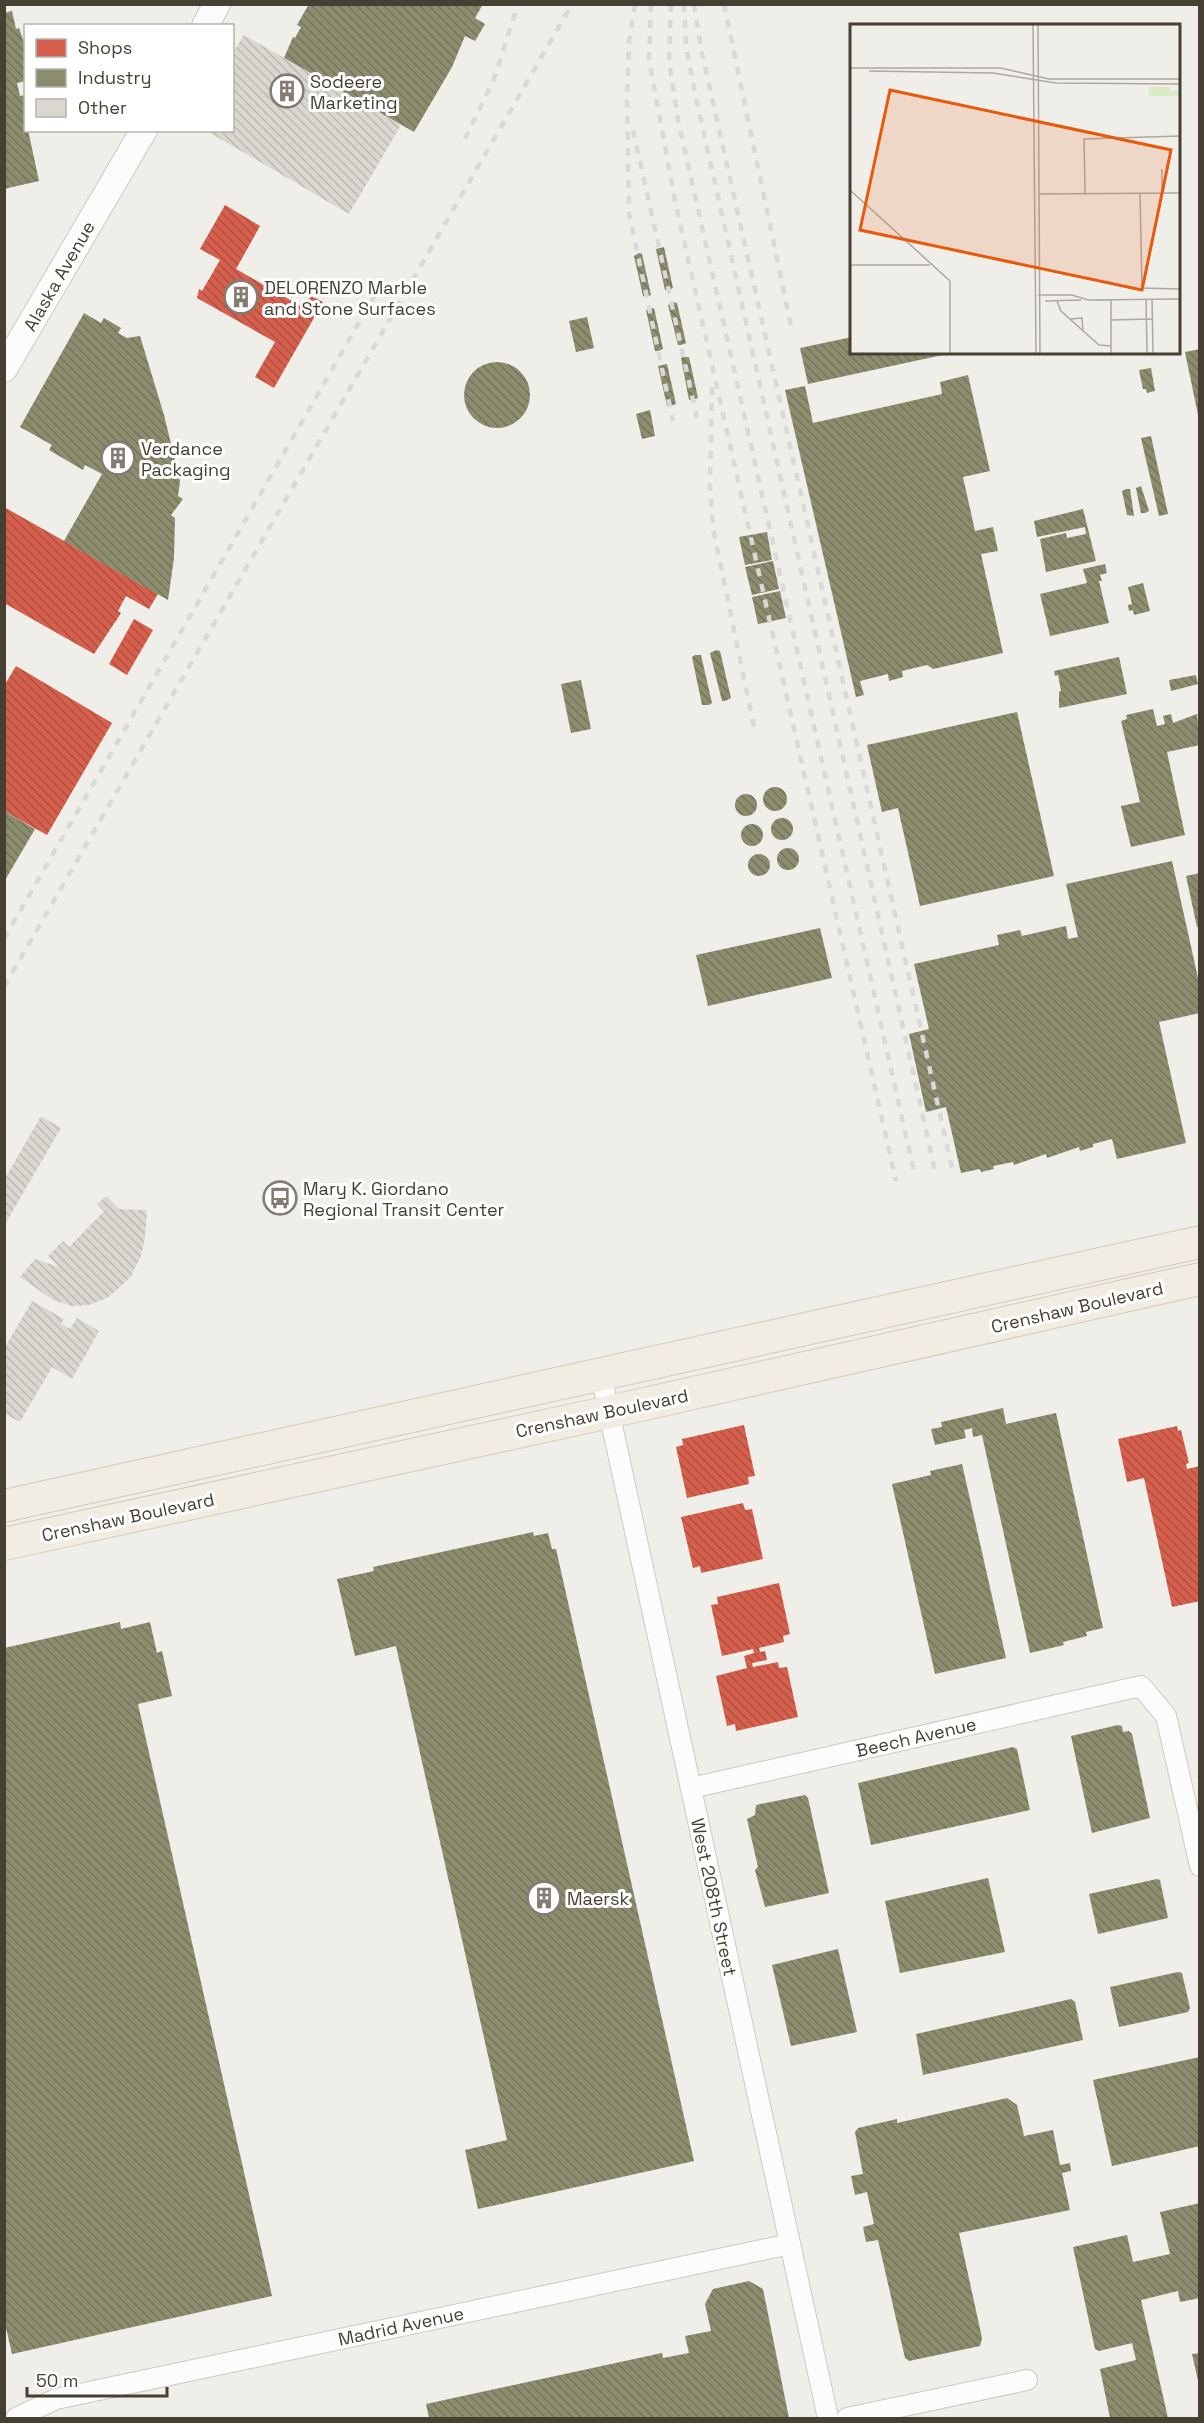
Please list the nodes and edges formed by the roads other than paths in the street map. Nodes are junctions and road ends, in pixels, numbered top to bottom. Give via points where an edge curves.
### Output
1 (217, 4) edge
2 (206, 24) edge
3 (143, 132) edge
4 (4, 369) edge
5 (1200, 1242) edge
6 (1200, 1279) edge
7 (601, 1375) junction
8 (609, 1412) junction
9 (4, 1506) edge
10 (4, 1544) edge
11 (691, 1788) junction
12 (1200, 1866) edge
13 (790, 2244) junction
14 (1027, 2380) dead end
15 (16, 2418) edge
16 (828, 2418) edge
17 (847, 2418) edge

1 - 2 street
3 - 4 street, Alaska Avenue
5 - 7 main road, Crenshaw Boulevard
6 - 8 main road, Crenshaw Boulevard
7 - 8 street, West 208th Street
7 - 9 main road, Crenshaw Boulevard
8 - 10 main road, Crenshaw Boulevard
8 - 11 street, West 208th Street
11 - 12 street, Beech Avenue via 1141,1686 1166,1716
11 - 13 street, West 208th Street
13 - 15 street, Madrid Avenue via 56,2399
13 - 16 street, West 208th Street
14 - 17 street

